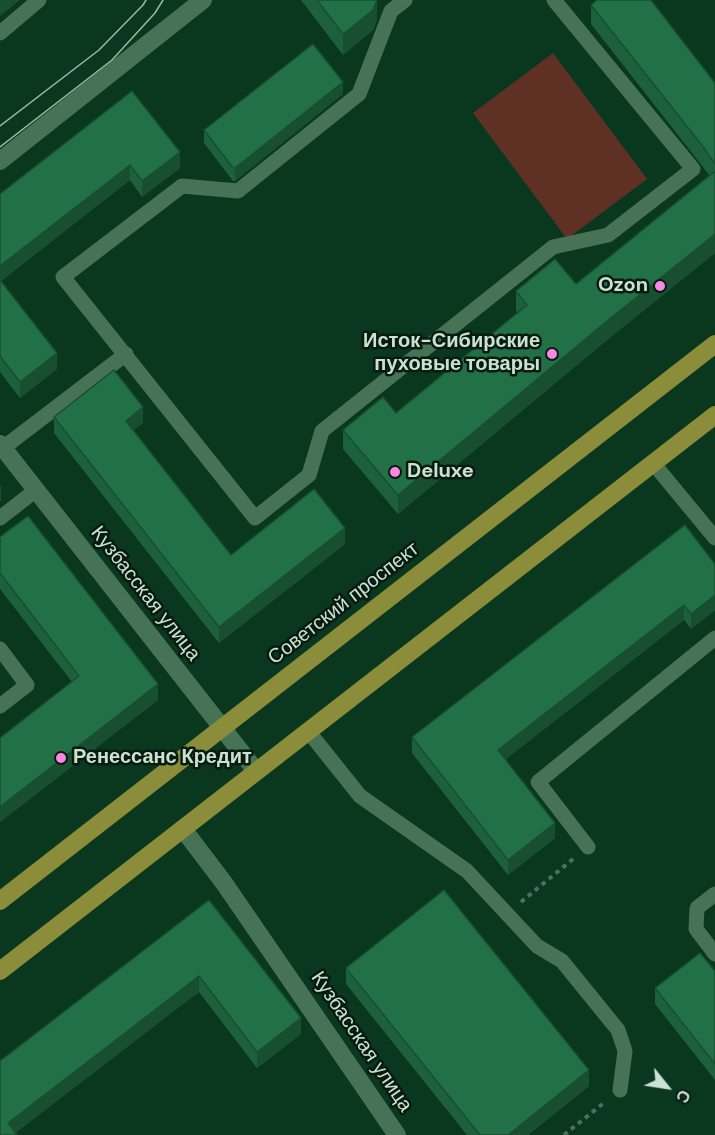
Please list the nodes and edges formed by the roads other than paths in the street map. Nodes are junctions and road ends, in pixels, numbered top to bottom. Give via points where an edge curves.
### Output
1 (39, 0) edge
2 (203, 0) edge
3 (405, 0) edge
4 (554, 0) edge
5 (0, 33) edge
6 (0, 161) edge
7 (715, 344) edge
8 (126, 354) junction
9 (715, 415) edge
10 (2, 446) edge
11 (653, 463) junction
12 (36, 490) junction
13 (0, 518) edge
14 (715, 538) edge
15 (715, 638) edge
16 (0, 649) edge
17 (0, 706) edge
18 (222, 728) junction
19 (308, 731) junction
20 (256, 771) junction
21 (183, 829) junction
22 (588, 847) road end
23 (715, 894) edge
24 (0, 901) edge
25 (715, 954) edge
26 (0, 971) edge
27 (620, 1090) road end
28 (397, 1135) edge

1 - 5 lane
2 - 6 street
3 - 8 lane via 391,11 359,94 238,191 182,186 63,277
4 - 8 lane via 693,169 608,235 553,247 322,431 309,475 255,518
7 - 18 main road, Советский проспект
8 - 10 lane
9 - 11 main road
10 - 12 street, Кузбасская улица
11 - 14 lane
11 - 19 main road
12 - 13 lane
12 - 18 street, Кузбасская улица
15 - 22 lane via 538,782
16 - 17 lane via 27,685
18 - 20 street, Кузбасская улица
18 - 24 main road, Советский проспект
19 - 20 main road
19 - 27 lane via 360,796 467,871 537,946 562,961 618,1030 625,1051
20 - 21 main road
21 - 26 main road
21 - 28 street, Кузбасская улица
23 - 25 lane via 697,908 696,929

